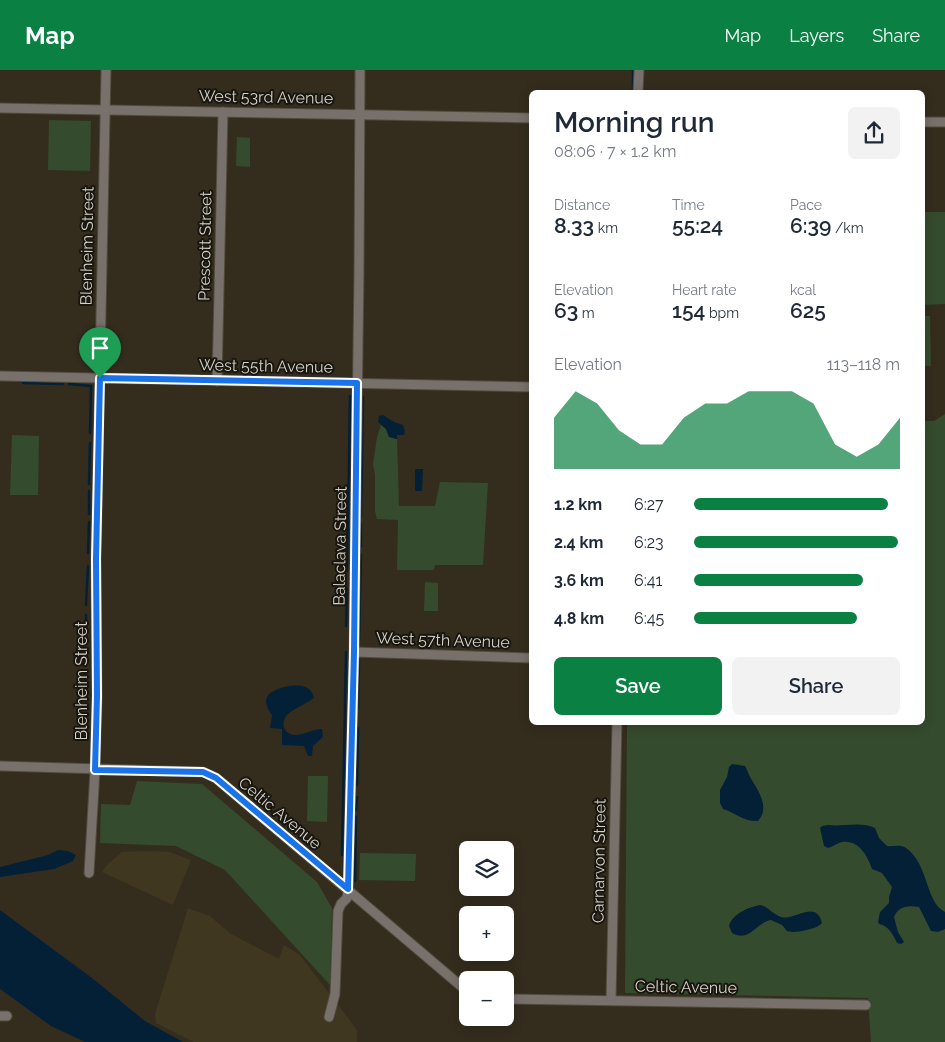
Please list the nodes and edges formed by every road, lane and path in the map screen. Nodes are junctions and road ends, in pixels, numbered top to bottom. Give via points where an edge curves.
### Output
1 (106, 70) edge
2 (360, 70) edge
3 (639, 70) edge
4 (638, 90) edge
5 (0, 108) edge
6 (105, 110) junction
7 (223, 112) junction
8 (359, 114) junction
9 (529, 118) edge
10 (925, 122) edge
11 (945, 122) edge
12 (0, 376) edge
13 (100, 378) junction
14 (217, 380) junction
15 (357, 383) junction
16 (529, 387) edge
17 (354, 652) junction
18 (529, 658) edge
19 (617, 725) edge
20 (0, 766) edge
21 (95, 770) junction
22 (89, 873) dead end
23 (348, 889) junction
24 (459, 984) edge
25 (514, 999) edge
26 (610, 1000) junction
27 (866, 1005) dead end
28 (328, 1017) dead end

1 - 6 street, Blenheim Street
2 - 8 street, Balaclava Street
3 - 4 street
5 - 6 street, West 53rd Avenue
6 - 7 street, West 53rd Avenue
6 - 13 street, Blenheim Street
7 - 8 street, West 53rd Avenue
7 - 14 street, Prescott Street
8 - 9 street, West 53rd Avenue
8 - 15 street, Balaclava Street
10 - 11 street
12 - 13 street, West 55th Avenue
13 - 14 street, West 55th Avenue
13 - 21 street, Blenheim Street
14 - 15 street, West 55th Avenue
15 - 16 street, West 55th Avenue
15 - 17 street, Balaclava Street
17 - 18 street, West 57th Avenue
17 - 23 street, Balaclava Street
19 - 26 street, Carnarvon Street
20 - 21 street, Celtic Avenue
21 - 22 street, Blenheim Street
21 - 23 street, Celtic Avenue via 203,772 216,778
23 - 24 street, Celtic Avenue
23 - 28 street, Balaclava Street via 347,898 338,910 335,994
25 - 26 street, Celtic Avenue
26 - 27 street, Celtic Avenue

